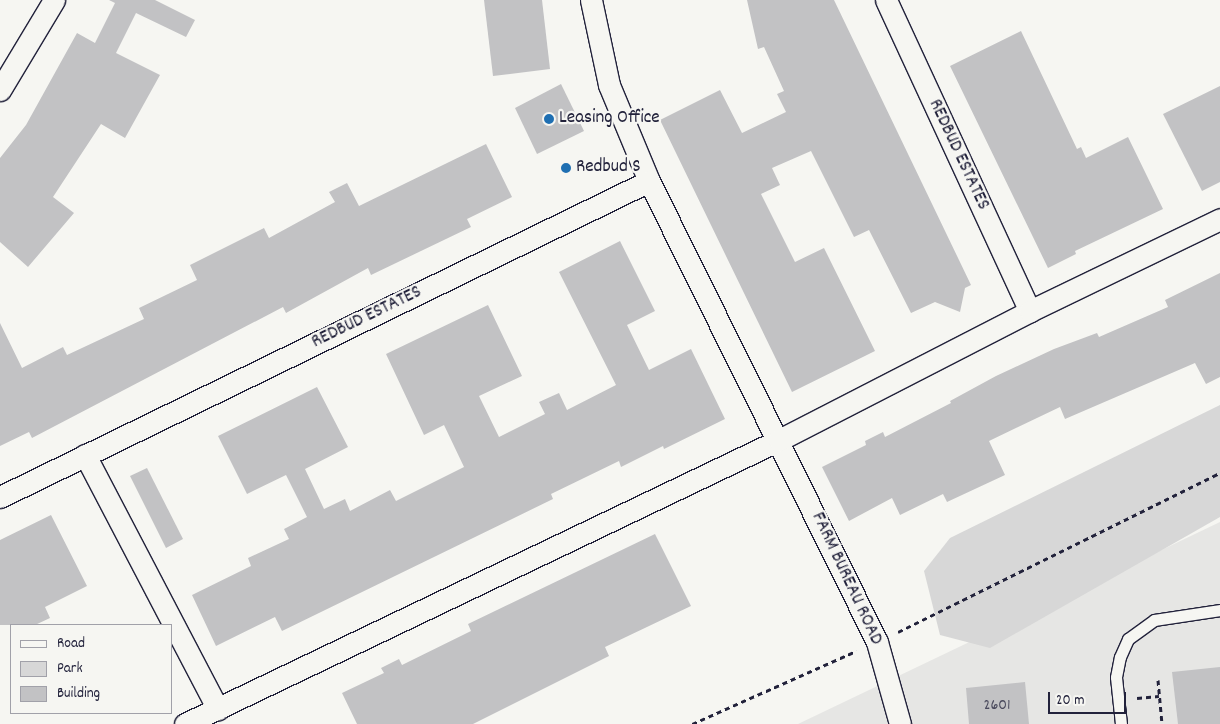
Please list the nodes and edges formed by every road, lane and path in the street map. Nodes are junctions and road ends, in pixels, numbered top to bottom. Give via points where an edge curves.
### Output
1 (54, 0) edge
2 (591, 0) edge
3 (886, 0) edge
4 (0, 90) edge
5 (649, 181) junction
6 (1220, 219) edge
7 (1030, 311) junction
8 (779, 440) junction
9 (85, 455) junction
10 (1220, 473) edge
11 (0, 497) edge
12 (1220, 610) edge
13 (877, 642) junction
14 (1158, 680) dead end
15 (218, 709) junction
16 (185, 724) edge
17 (692, 724) edge
18 (900, 724) edge
19 (1120, 724) edge
20 (1162, 724) edge

1 - 4 street
2 - 5 street via 609,85
3 - 7 street, REDBUD ESTATES
5 - 8 street
5 - 9 street, REDBUD ESTATES
6 - 7 street
7 - 8 street
8 - 13 street, FARM BUREAU ROAD
8 - 15 street
9 - 11 street, REDBUD ESTATES
9 - 15 street
10 - 13 path
12 - 19 lane via 1154,620 1128,639 1116,677
13 - 17 path
13 - 18 street, FARM BUREAU ROAD
14 - 20 path
15 - 16 street

